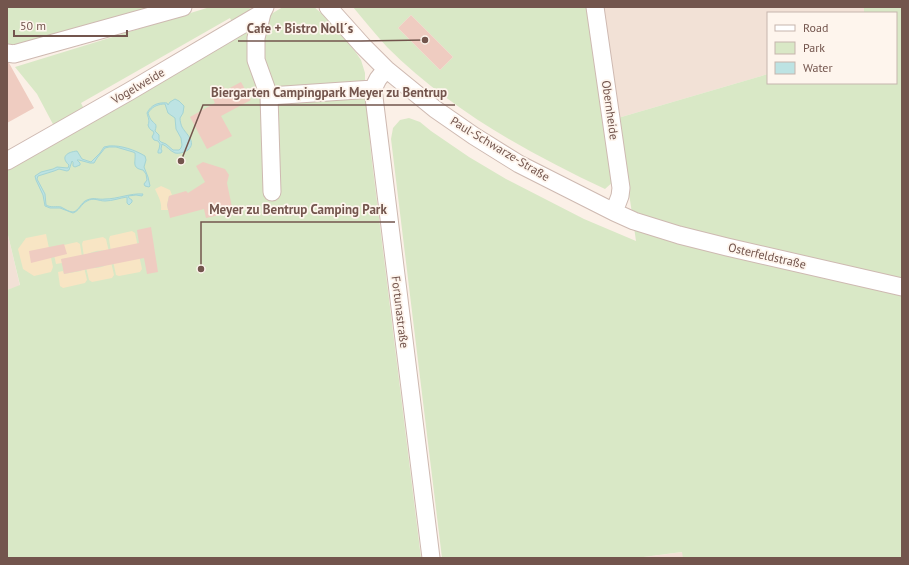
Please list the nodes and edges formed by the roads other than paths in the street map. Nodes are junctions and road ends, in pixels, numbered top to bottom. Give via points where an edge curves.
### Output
1 (182, 7) edge
2 (328, 7) edge
3 (595, 7) edge
4 (263, 10) edge
5 (7, 53) edge
6 (386, 69) junction
7 (373, 89) junction
8 (268, 96) junction
9 (7, 161) edge
10 (272, 192) dead end
11 (614, 212) junction
12 (634, 221) joint
13 (902, 286) edge
14 (431, 558) edge

1 - 5 street via 14,54
2 - 6 street, Paul-Schwarze-Straße
3 - 11 street, Obernheide via 621,188
4 - 8 street via 256,38 256,60
4 - 9 street, Vogelweide via 130,91
6 - 7 street
6 - 11 street, Paul-Schwarze-Straße via 435,109 474,136 519,164
7 - 8 street
7 - 14 street, Fortunastraße
8 - 10 street
11 - 12 street, Paul-Schwarze-Straße
12 - 13 street, Osterfeldstraße via 727,248

